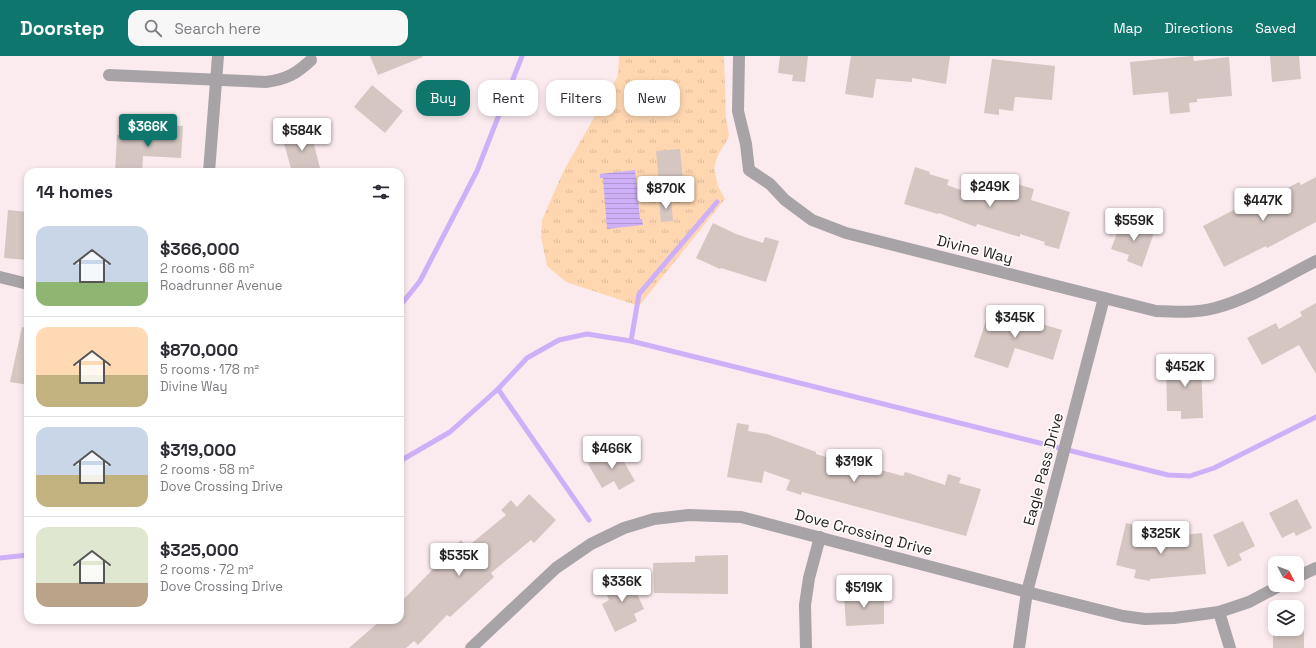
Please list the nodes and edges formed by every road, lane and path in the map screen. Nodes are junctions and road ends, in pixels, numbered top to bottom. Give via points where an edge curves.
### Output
1 (218, 56) edge
2 (739, 56) edge
3 (311, 60) dead end
4 (109, 75) dead end
5 (216, 80) junction
6 (209, 168) edge
7 (1316, 261) edge
8 (0, 277) edge
9 (24, 283) edge
10 (1104, 298) junction
11 (820, 537) junction
12 (1316, 568) edge
13 (1304, 574) edge
14 (1027, 592) junction
15 (1268, 592) edge
16 (1219, 612) junction
17 (472, 648) edge
18 (806, 648) edge
19 (1019, 648) edge
20 (1230, 648) edge

1 - 5 street
2 - 10 street, Divine Way via 738,111 746,144 748,170 770,184 785,200 812,220 846,233
3 - 5 street via 297,73 281,80
4 - 5 street
5 - 6 street
7 - 10 street, Divine Way via 1252,293 1215,308 1178,312 1156,311
8 - 9 street
10 - 14 street, Eagle Pass Drive
11 - 14 street, Dove Crossing Drive
11 - 17 street, Dove Crossing Drive via 742,516 689,515 624,528 591,544 556,568
11 - 18 street via 805,605
12 - 13 street
14 - 16 street, Dove Crossing Drive via 1122,616 1146,619
14 - 19 street, Eagle Pass Drive
15 - 16 street, Dove Crossing Drive
16 - 20 street

